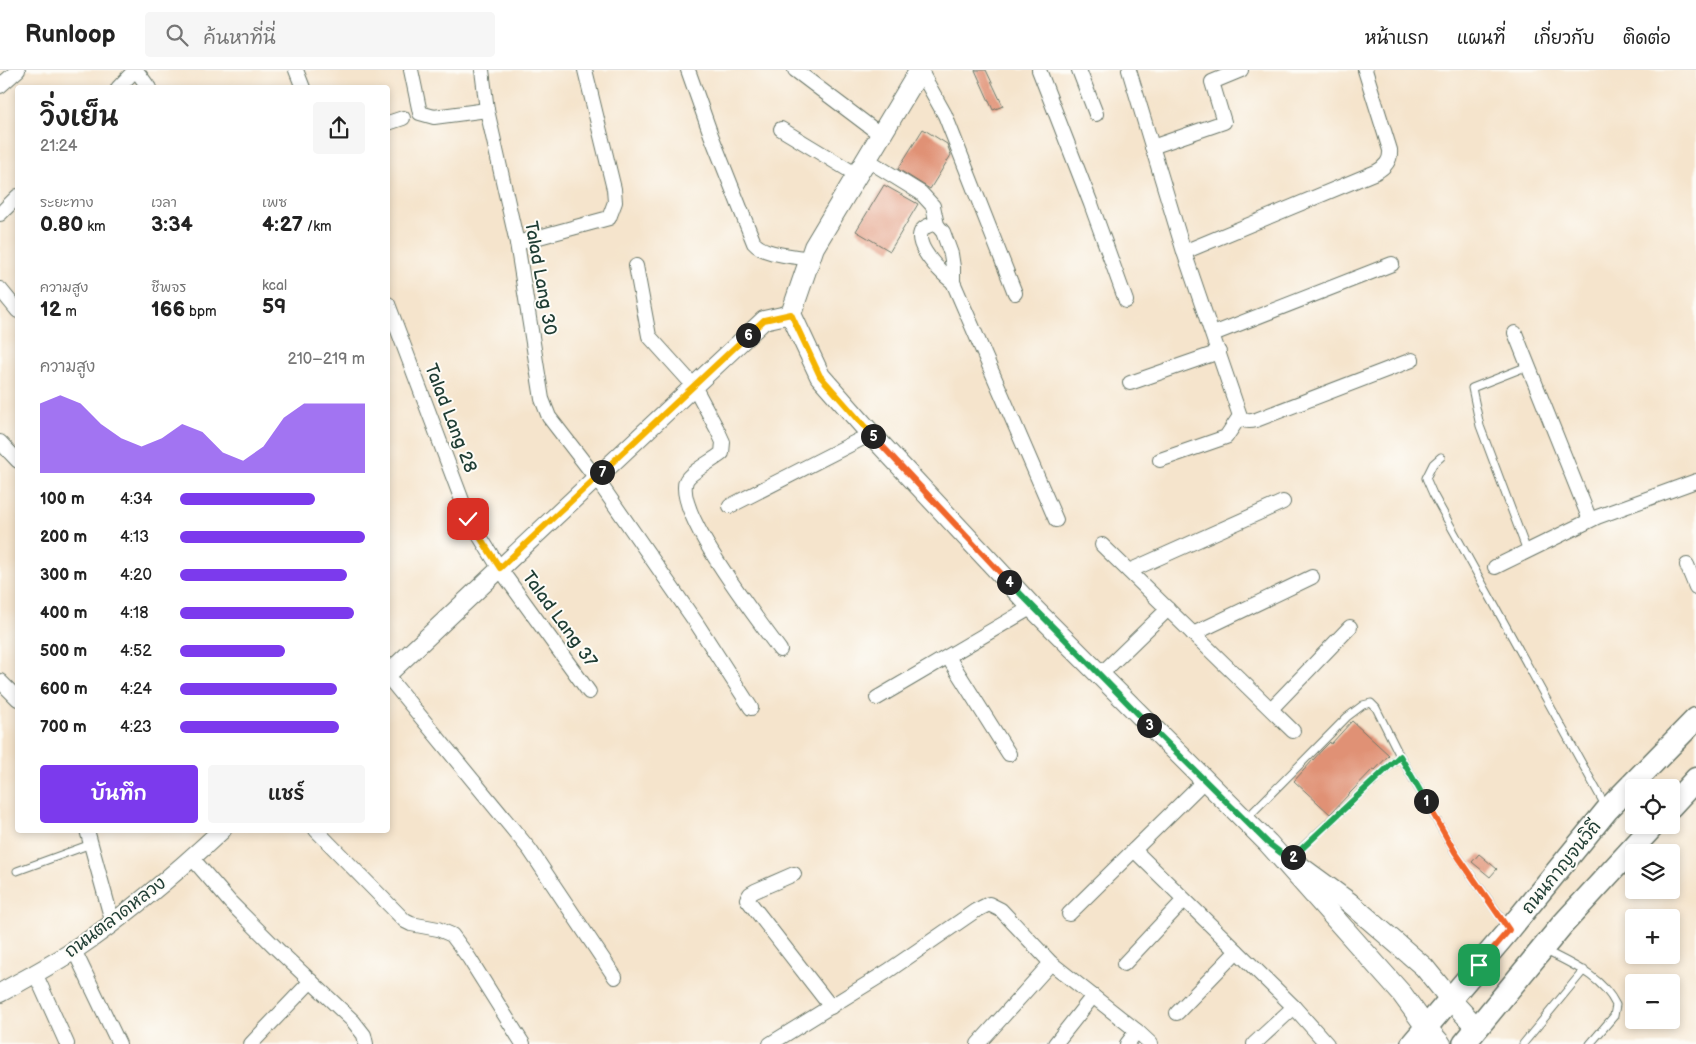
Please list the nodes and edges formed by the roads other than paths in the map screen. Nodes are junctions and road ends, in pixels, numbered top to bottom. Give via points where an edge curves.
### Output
1 (18, 70) edge
2 (135, 70) edge
3 (296, 70) edge
4 (411, 70) edge
5 (482, 70) edge
6 (586, 70) edge
7 (688, 70) edge
8 (795, 70) edge
9 (920, 70) edge
10 (1039, 70) edge
11 (1079, 70) edge
12 (1128, 70) edge
13 (1241, 70) edge
14 (1365, 70) edge
15 (121, 85) edge
16 (146, 85) edge
17 (302, 85) edge
18 (0, 86) edge
19 (487, 110) junction
20 (1096, 114) dead end
21 (404, 118) dead end
22 (390, 123) edge
23 (781, 129) dead end
24 (881, 135) junction
25 (1152, 147) junction
26 (861, 167) junction
27 (15, 199) edge
28 (0, 214) edge
29 (937, 225) junction
30 (517, 243) junction
31 (1184, 252) junction
32 (810, 259) junction
33 (1392, 264) dead end
34 (636, 266) dead end
35 (953, 282) junction
36 (0, 289) edge
37 (1016, 293) dead end
38 (1126, 301) dead end
39 (15, 307) edge
40 (390, 309) edge
41 (791, 314) junction
42 (1515, 333) dead end
43 (1213, 334) junction
44 (1218, 352) junction
45 (1412, 360) dead end
46 (1528, 366) junction
47 (1130, 383) dead end
48 (694, 386) junction
49 (1240, 416) junction
50 (871, 434) junction
51 (0, 442) edge
52 (1441, 457) dead end
53 (15, 458) edge
54 (1160, 460) dead end
55 (596, 478) junction
56 (1696, 481) edge
57 (1283, 502) dead end
58 (730, 506) dead end
59 (1056, 520) dead end
60 (1590, 520) junction
61 (1102, 545) dead end
62 (1527, 551) junction
63 (1687, 565) dead end
64 (1495, 566) dead end
65 (500, 568) junction
66 (1129, 571) junction
67 (1312, 578) dead end
68 (1696, 587) edge
69 (1032, 607) junction
70 (1168, 609) junction
71 (1350, 627) dead end
72 (1193, 634) junction
73 (780, 650) dead end
74 (948, 657) junction
75 (390, 674) edge
76 (1100, 676) junction
77 (390, 678) edge
78 (0, 681) edge
79 (589, 692) dead end
80 (15, 696) edge
81 (877, 698) dead end
82 (751, 708) dead end
83 (1271, 709) junction
84 (1696, 719) edge
85 (1294, 731) dead end
86 (1009, 754) dead end
87 (1400, 756) junction
88 (1696, 779) edge
89 (1205, 780) junction
90 (1680, 796) edge
91 (1608, 810) junction
92 (1244, 820) junction
93 (88, 833) edge
94 (219, 833) edge
95 (319, 833) edge
96 (1646, 834) edge
97 (1268, 843) junction
98 (91, 844) junction
99 (1134, 850) junction
100 (192, 858) junction
101 (1290, 860) junction
102 (17, 871) dead end
103 (794, 874) dead end
104 (1184, 900) junction
105 (1069, 914) dead end
106 (113, 924) junction
107 (1509, 930) junction
108 (1541, 949) junction
109 (74, 950) junction
110 (1237, 951) junction
111 (1051, 962) junction
112 (1124, 964) dead end
113 (1584, 970) junction
114 (35, 973) junction
115 (615, 977) dead end
116 (311, 981) junction
117 (0, 993) edge
118 (1093, 996) junction
119 (1450, 999) junction
120 (831, 1007) junction
121 (1294, 1008) junction
122 (1177, 1014) dead end
123 (1137, 1031) junction
124 (1419, 1036) edge
125 (1471, 1036) edge
126 (363, 1041) edge
127 (67, 1044) edge
128 (119, 1044) edge
129 (251, 1044) edge
130 (523, 1044) edge
131 (770, 1044) edge
132 (978, 1044) edge
133 (1055, 1044) edge
134 (1127, 1044) edge
135 (1151, 1044) edge
136 (1254, 1044) edge
137 (1327, 1044) edge
138 (1441, 1044) edge
139 (1523, 1044) edge
140 (1590, 1044) edge

1 - 18 street
2 - 15 street
2 - 16 street
3 - 17 street
4 - 19 street via 420,114 434,117
5 - 19 street, Talad Lang 30
6 - 30 street via 614,189 615,202 609,218
7 - 32 street via 754,243 767,251
8 - 24 street
9 - 24 main road
9 - 37 street via 945,115
10 - 38 street
11 - 20 street
12 - 25 street
13 - 25 street via 1212,82 1224,122
14 - 31 street via 1390,150 1387,164 1376,172
19 - 30 street, Talad Lang 30
21 - 22 street
23 - 26 street
24 - 26 main road
25 - 31 street
26 - 29 street via 926,198 933,206
26 - 32 main road
27 - 28 street
29 - 35 street via 951,254
29 - 35 street via 925,227 919,234 919,240 938,268
30 - 55 street, Talad Lang 30 via 542,399 549,417
31 - 43 street
32 - 41 main road
33 - 43 street
34 - 48 street via 649,336
35 - 59 street
36 - 39 street
40 - 65 street, Talad Lang 28 via 468,519
41 - 48 street via 764,320
41 - 50 main road via 820,376
42 - 46 street
43 - 44 street
44 - 47 street
44 - 49 street
45 - 49 street via 1256,420 1249,422
46 - 60 street
46 - 62 lane via 1472,388 1480,426
48 - 55 street
48 - 73 street via 724,448 716,458 688,477 685,483 687,503 716,560
49 - 54 street via 1226,438
50 - 58 street
50 - 69 main road
51 - 53 street
52 - 91 lane via 1426,478 1433,494
55 - 65 street
55 - 82 street, Talad Lang 30
56 - 60 street
57 - 66 street
60 - 62 street
61 - 66 street
62 - 64 street
63 - 68 street
65 - 75 street
65 - 79 street, Talad Lang 37
66 - 70 street
67 - 72 street
69 - 74 street
69 - 76 main road
70 - 72 street
70 - 76 street
71 - 83 street
72 - 83 street
74 - 81 street
74 - 86 street
76 - 89 main road
77 - 115 street via 530,850
78 - 80 street
83 - 85 street
84 - 91 main road, ถนนกาญจนวิถี
87 - 92 lane via 1376,708 1371,703 1363,705
87 - 101 lane
87 - 107 lane via 1455,852
88 - 90 main road
89 - 92 main road
89 - 99 street
91 - 107 main road, ถนนกาญจนวิถี
92 - 97 main road
93 - 98 street
94 - 100 street, ถนนตลาดหลวง
95 - 130 street via 405,921 452,934
96 - 108 main road, ถนนกาญจนวิถี
97 - 101 main road
97 - 124 main road via 1402,994
98 - 102 lane
98 - 106 street
99 - 104 street
99 - 105 street
100 - 106 street, ถนนตลาดหลวง
100 - 116 street via 230,902
101 - 119 main road via 1350,903 1424,967
103 - 120 street via 755,891 747,899
104 - 110 street
104 - 112 street
106 - 109 street, ถนนตลาดหลวง
107 - 119 main road, ถนนกาญจนวิถี
108 - 113 lane
108 - 125 main road, ถนนกาญจนวิถี
109 - 114 street, ถนนตลาดหลวง
109 - 128 street
110 - 121 street
110 - 122 street
111 - 118 street
111 - 120 street via 1001,910 988,904
111 - 132 street
113 - 139 lane
113 - 140 lane via 1606,989 1616,1004 1614,1016
114 - 117 street, ถนนตลาดหลวง
114 - 127 street
116 - 126 street via 353,1020
116 - 129 street
118 - 123 street
118 - 133 street
119 - 124 main road, ถนนกาญจนวิถี
119 - 125 main road
120 - 131 street
121 - 136 street
121 - 137 street
123 - 134 street
123 - 135 street
124 - 138 main road

